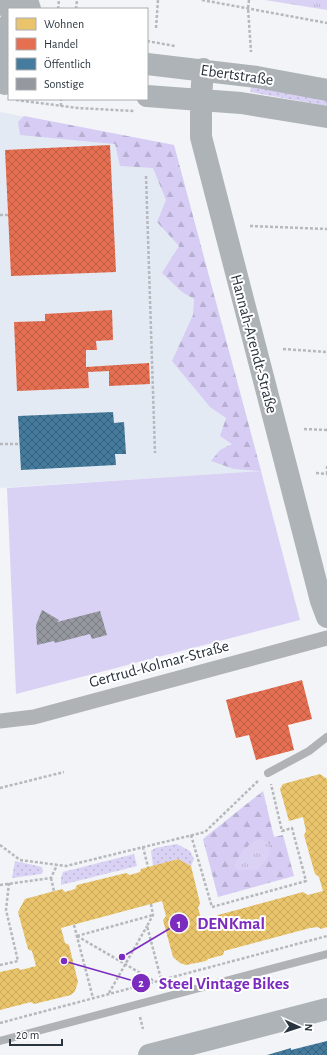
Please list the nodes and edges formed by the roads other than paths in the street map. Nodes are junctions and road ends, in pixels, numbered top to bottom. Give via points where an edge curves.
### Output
1 (8, 32) edge
2 (5, 57) edge
3 (148, 64) edge
4 (203, 69) junction
5 (6, 88) edge
6 (327, 90) edge
7 (201, 99) junction
8 (145, 104) edge
9 (327, 117) edge
10 (327, 617) edge
11 (327, 638) edge
12 (0, 721) edge
13 (327, 737) edge
14 (268, 773) road end
15 (327, 954) edge
16 (327, 1009) edge
17 (0, 1040) edge
18 (149, 1055) edge

1 - 2 main road
2 - 5 main road
3 - 4 main road, Ebertstraße
4 - 6 main road, Ebertstraße
4 - 7 main road, Hannah-Arendt-Straße
7 - 8 main road, Ebertstraße
7 - 9 main road, Ebertstraße
7 - 10 main road, Hannah-Arendt-Straße via 201,137
11 - 12 street, Gertrud-Kolmar-Straße via 34,716
13 - 14 lane via 309,751
15 - 17 lane
16 - 18 main road

